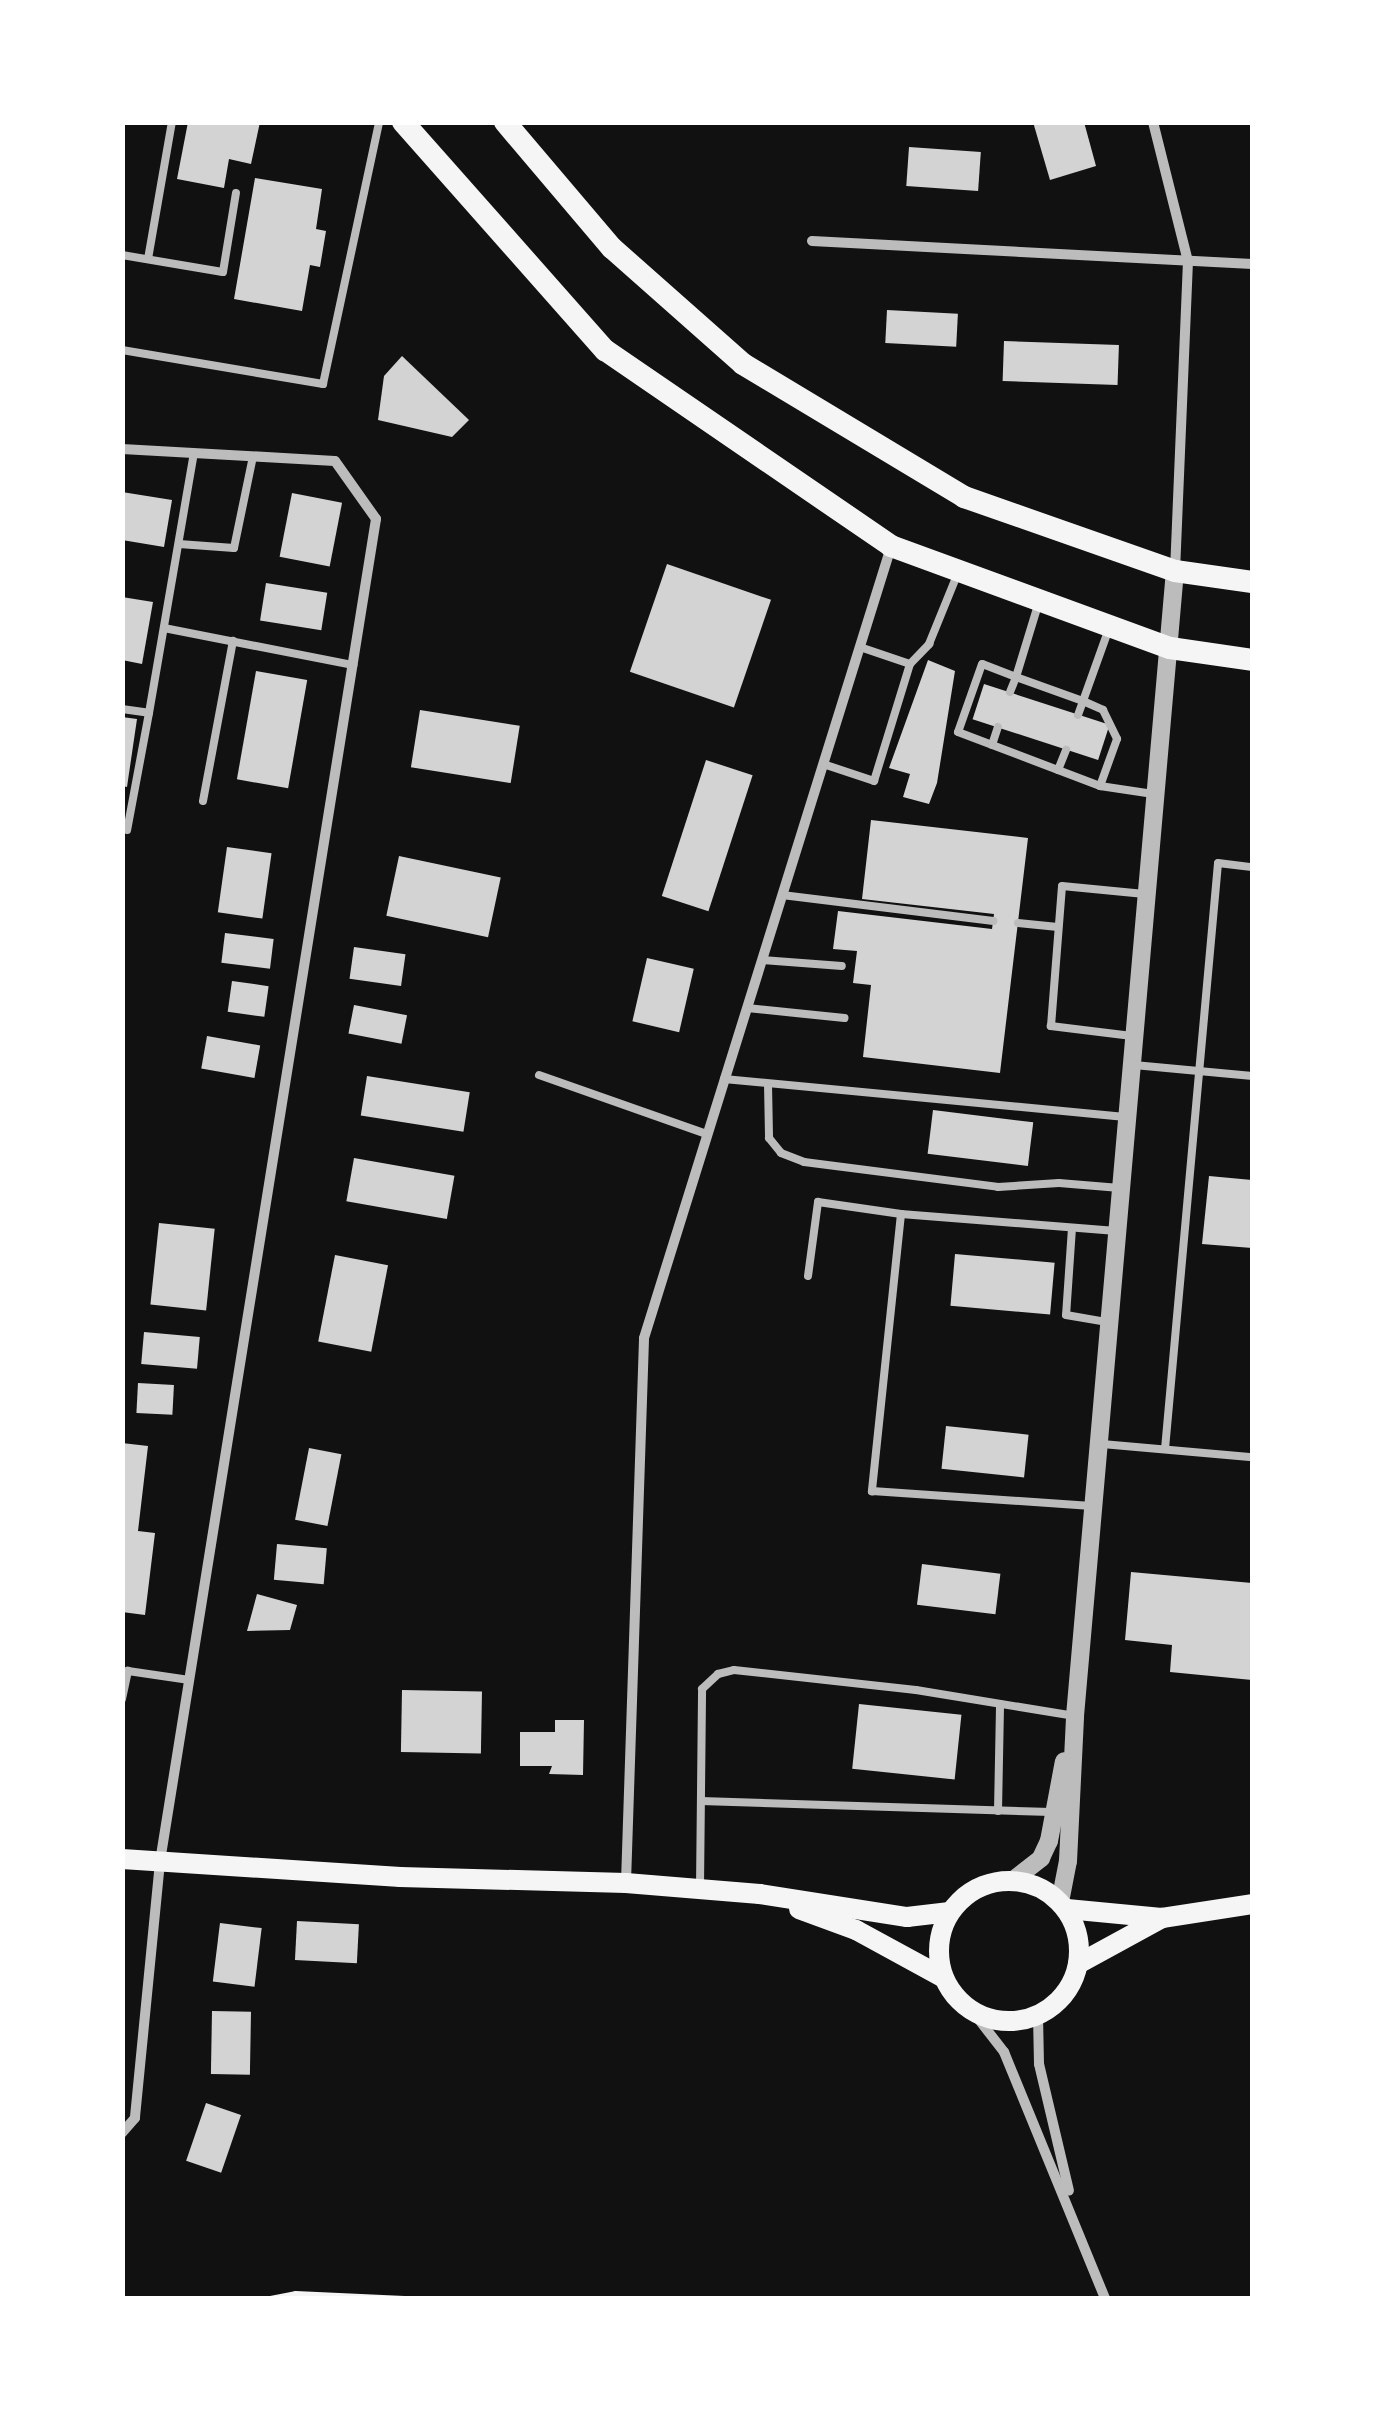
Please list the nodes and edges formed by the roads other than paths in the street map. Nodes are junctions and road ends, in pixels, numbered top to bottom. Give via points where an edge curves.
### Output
1 (172, 122) edge
2 (378, 122) edge
3 (403, 122) edge
4 (505, 122) edge
5 (1153, 122) edge
6 (236, 194) dead end
7 (812, 241) dead end
8 (122, 255) edge
9 (148, 259) junction
10 (1188, 261) junction
11 (1252, 264) edge
12 (122, 350) edge
13 (122, 449) edge
14 (194, 453) junction
15 (252, 456) junction
16 (179, 544) junction
17 (891, 546) junction
18 (959, 571) junction
19 (1175, 572) junction
20 (1252, 582) edge
21 (1039, 600) junction
22 (1110, 626) junction
23 (164, 628) junction
24 (233, 641) junction
25 (860, 647) junction
26 (1170, 648) junction
27 (1252, 660) edge
28 (910, 664) junction
29 (353, 665) junction
30 (1016, 677) junction
31 (1010, 692) dead end
32 (1083, 701) junction
33 (122, 709) edge
34 (150, 713) junction
35 (1078, 715) dead end
36 (998, 728) dead end
37 (992, 745) junction
38 (1066, 750) dead end
39 (823, 764) junction
40 (1058, 770) junction
41 (1100, 786) junction
42 (1157, 794) junction
43 (203, 801) dead end
44 (127, 830) dead end
45 (1252, 866) edge
46 (1149, 894) junction
47 (782, 896) junction
48 (993, 921) dead end
49 (1018, 923) dead end
50 (1058, 927) junction
51 (762, 960) junction
52 (842, 966) dead end
53 (746, 1008) junction
54 (844, 1018) dead end
55 (1137, 1036) junction
56 (1134, 1066) junction
57 (1199, 1072) junction
58 (540, 1076) dead end
59 (1252, 1076) edge
60 (724, 1079) junction
61 (768, 1084) junction
62 (1130, 1118) junction
63 (707, 1134) junction
64 (1124, 1188) junction
65 (901, 1214) junction
66 (1072, 1228) junction
67 (1120, 1232) junction
68 (808, 1276) dead end
69 (1112, 1323) junction
70 (1102, 1444) junction
71 (1165, 1450) junction
72 (1252, 1457) edge
73 (1096, 1506) junction
74 (189, 1680) junction
75 (122, 1699) edge
76 (1000, 1704) junction
77 (1074, 1716) junction
78 (701, 1800) junction
79 (998, 1811) junction
80 (1053, 1812) junction
81 (122, 1859) edge
82 (160, 1862) junction
83 (1012, 1880) junction
84 (626, 1883) junction
85 (700, 1889) junction
86 (760, 1894) junction
87 (1252, 1904) edge
88 (1064, 1905) junction
89 (950, 1912) junction
90 (1162, 1918) junction
91 (1078, 1964) junction
92 (944, 1978) junction
93 (973, 2012) junction
94 (1038, 2016) junction
95 (122, 2133) edge
96 (1076, 2226) junction
97 (1105, 2298) edge

1 - 9 lane
2 - 12 lane via 324,384
3 - 17 main road via 605,350
4 - 19 main road via 612,248 743,364 964,497
5 - 10 street
6 - 9 lane via 223,272
7 - 10 street
8 - 9 lane
10 - 11 street
10 - 19 street
13 - 14 street
14 - 15 street
14 - 16 lane
15 - 16 lane via 234,548
15 - 29 street via 335,462 376,519
16 - 23 lane
17 - 18 main road
17 - 25 street
18 - 21 main road
18 - 28 lane via 929,644
19 - 20 main road
19 - 26 street
21 - 22 main road
21 - 30 lane
22 - 26 main road
22 - 32 lane
23 - 24 lane
23 - 34 lane
24 - 29 lane
24 - 43 lane
25 - 28 lane
25 - 39 street
26 - 27 main road
26 - 42 street
28 - 39 lane via 874,781
29 - 74 street
30 - 31 lane
30 - 32 lane
30 - 37 lane via 982,664 958,732
32 - 35 lane
32 - 41 lane via 1103,710 1117,739
33 - 34 lane
34 - 44 lane
36 - 37 lane
37 - 40 lane
38 - 40 lane
39 - 47 street
40 - 41 lane
41 - 42 lane
42 - 46 street
45 - 57 lane via 1218,864
46 - 50 lane via 1062,886
46 - 55 street
47 - 48 lane
47 - 51 street
49 - 50 lane
50 - 55 lane via 1050,1026
51 - 52 lane
51 - 53 street
53 - 54 lane
53 - 60 street
55 - 56 street
56 - 57 lane
56 - 62 street
57 - 59 lane
57 - 71 lane
58 - 63 lane
60 - 61 lane
60 - 63 street
61 - 62 lane
61 - 64 lane via 769,1138 804,1162 998,1187
62 - 64 street
63 - 84 street via 644,1338
64 - 67 street
65 - 66 lane
65 - 68 lane via 818,1202
65 - 73 lane via 872,1491
66 - 67 lane
66 - 69 lane via 1066,1314
67 - 69 street
69 - 70 street
70 - 71 lane
70 - 73 street
71 - 72 lane
73 - 77 street
74 - 75 lane via 128,1671
74 - 82 street
76 - 77 lane
76 - 78 lane via 734,1670 718,1674 702,1690
76 - 79 lane
77 - 80 street
77 - 88 street
78 - 79 lane
78 - 85 lane
79 - 80 lane
80 - 83 street via 1041,1858
81 - 82 main road
82 - 84 main road
82 - 95 street via 135,2118
83 - 88 main road
83 - 89 main road via 967,1894
84 - 85 main road
85 - 86 main road
86 - 89 main road via 907,1917
86 - 92 main road via 856,1930
87 - 90 main road
88 - 90 main road
88 - 91 main road via 1076,1932
89 - 92 main road via 941,1933
90 - 91 main road
91 - 94 main road via 1071,1986
92 - 93 main road
93 - 94 main road via 1016,2022
93 - 96 street via 1004,2052
94 - 96 street via 1039,2064
96 - 97 street

